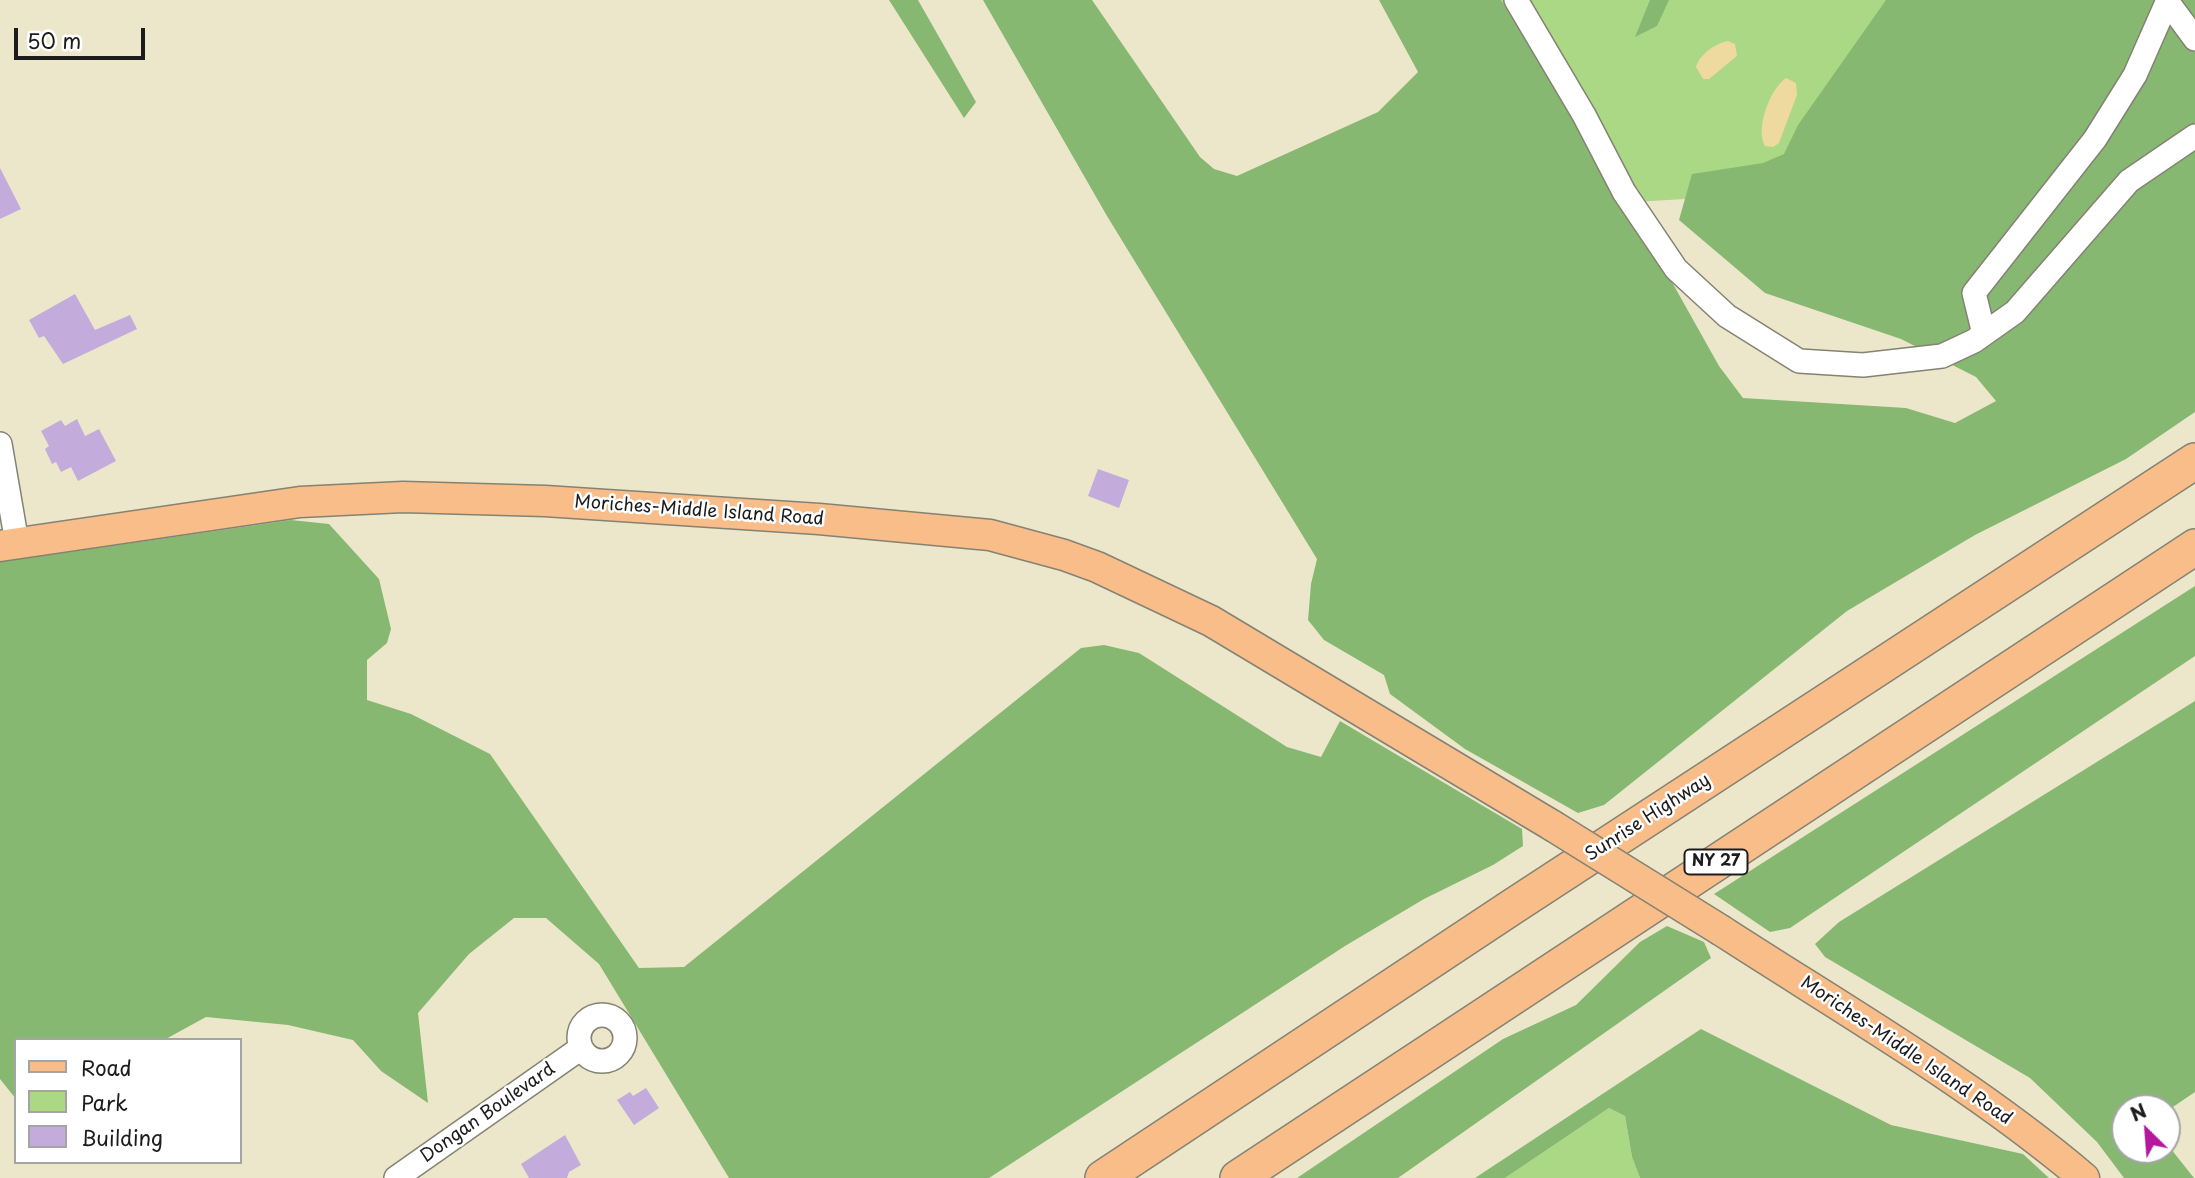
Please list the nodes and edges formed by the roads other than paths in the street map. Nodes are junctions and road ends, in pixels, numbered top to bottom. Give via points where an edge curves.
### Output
1 (1516, 0) edge
2 (2168, 0) edge
3 (2195, 39) edge
4 (2195, 136) edge
5 (1983, 334) junction
6 (0, 443) edge
7 (2195, 461) edge
8 (9, 544) edge
9 (2195, 547) edge
10 (581, 1048) dead end
11 (396, 1178) edge
12 (1103, 1178) edge
13 (1238, 1178) edge
14 (2084, 1178) edge

1 - 5 street via 1624,192 1676,269 1727,316 1799,361 1863,365 1942,356
2 - 3 street
2 - 5 street via 2135,75 2095,139 1974,293
4 - 5 street via 2129,181 2015,312
6 - 8 street
7 - 12 highway, Sunrise Highway
8 - 14 main road, Moriches-Middle Island Road, bridge via 274,505 403,497 545,500 831,520 990,535 1054,552 1198,615 1553,826 1991,1107
9 - 13 highway, NY 27
10 - 11 street, Dongan Boulevard

